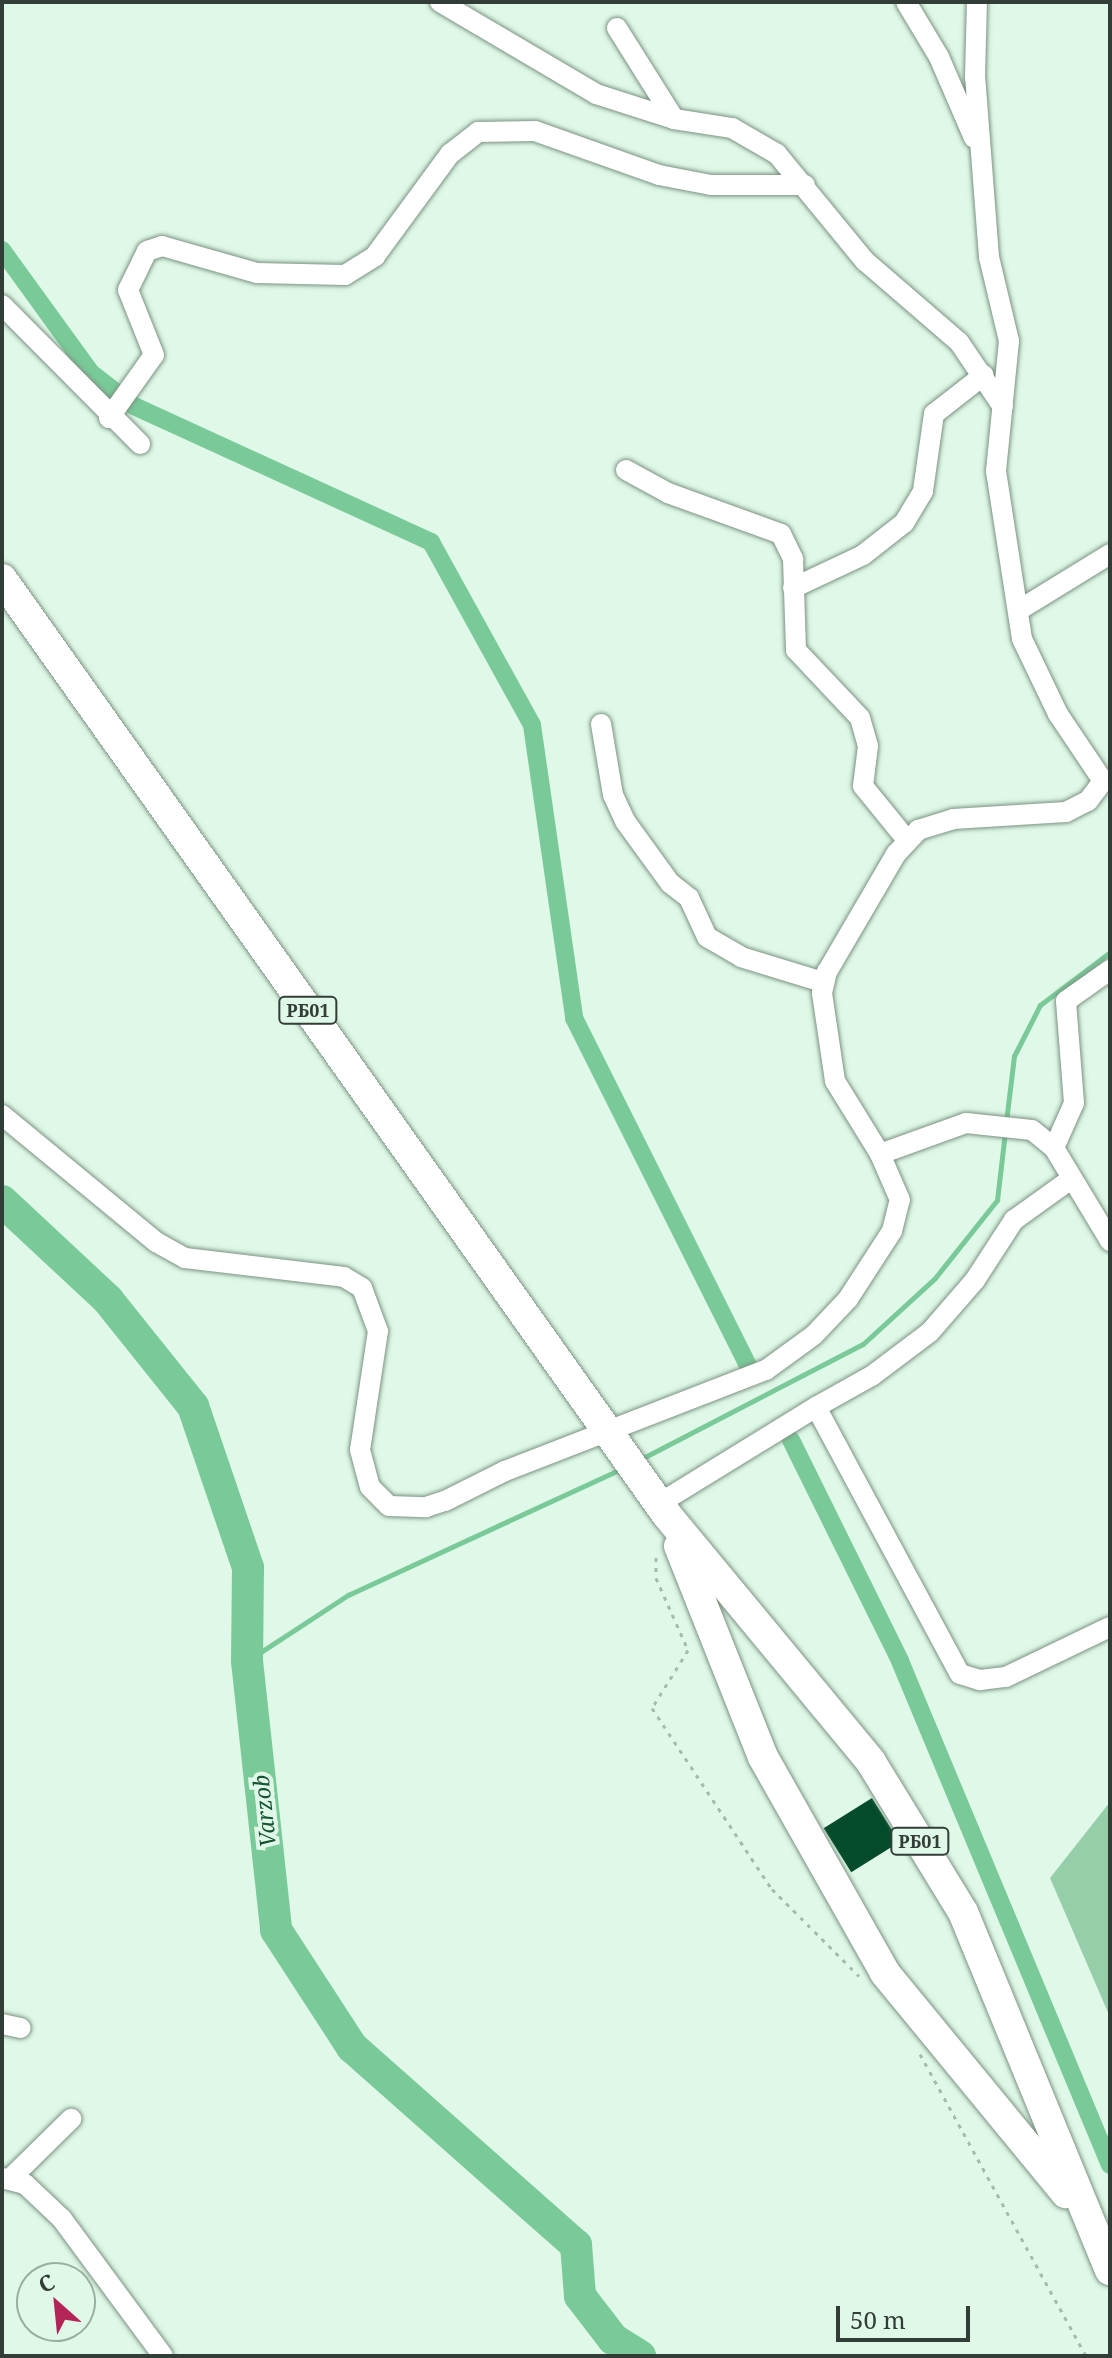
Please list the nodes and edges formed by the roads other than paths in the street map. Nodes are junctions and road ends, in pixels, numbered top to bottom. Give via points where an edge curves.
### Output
1 (440, 2) edge
2 (906, 2) edge
3 (977, 2) edge
4 (617, 28) dead end
5 (674, 119) junction
6 (980, 151) junction
7 (805, 185) junction
8 (2, 305) edge
9 (984, 375) junction
10 (1003, 407) junction
11 (111, 414) junction
12 (140, 444) dead end
13 (626, 470) dead end
14 (1110, 554) edge
15 (2, 579) edge
16 (793, 588) junction
17 (1019, 610) junction
18 (601, 724) dead end
19 (906, 839) junction
20 (1110, 970) edge
21 (823, 982) junction
22 (2, 1115) edge
23 (1054, 1148) junction
24 (880, 1154) junction
25 (1071, 1179) junction
26 (1110, 1241) edge
27 (816, 1407) junction
28 (612, 1437) junction
29 (659, 1502) junction
30 (1110, 1627) edge
31 (71, 2119) dead end
32 (6, 2178) edge
33 (1088, 2219) junction
34 (1110, 2270) edge
35 (163, 2356) edge

1 - 5 street via 596,94
2 - 6 street via 939,57
3 - 6 street
4 - 5 street
5 - 7 street via 740,132 777,154
6 - 10 street via 989,257 1009,341
7 - 9 street via 865,261 934,315
7 - 11 street via 711,185 659,175 535,131 478,132 450,154 375,256 345,275 257,273 162,246 147,251 128,290 153,345 144,373
8 - 11 street
9 - 10 street
9 - 16 street via 934,414 923,491 904,523 863,555
10 - 17 street via 996,471
11 - 12 street
13 - 16 street via 668,493 781,534 793,559
14 - 17 street
15 - 28 highway, РБ01
16 - 19 street via 796,650 860,718 868,746 863,786
17 - 19 street via 1030,662 1101,774 1101,789 1066,812 953,819
18 - 21 street via 613,795 625,821 670,883 689,898 707,937 741,957
19 - 21 street
20 - 23 street via 1066,1001 1074,1103
21 - 24 street via 835,1081
22 - 28 street via 156,1242 185,1258 344,1277 362,1288 378,1331 360,1450 370,1487 389,1506 436,1504
23 - 24 street via 1044,1136 1017,1125 966,1123
23 - 25 street
24 - 28 street via 896,1185 898,1216 878,1256 814,1335 766,1370
25 - 26 street
25 - 27 street via 1014,1220 975,1280 930,1332 873,1375
27 - 29 street
27 - 30 street via 960,1674 980,1680 1006,1677
28 - 29 highway, РБ01
29 - 33 highway, РБ01 via 763,1757 885,1973
29 - 33 highway, РБ01 via 871,1762 963,1912
31 - 32 street
32 - 35 street via 40,2195 62,2219
33 - 34 highway, РБ01

